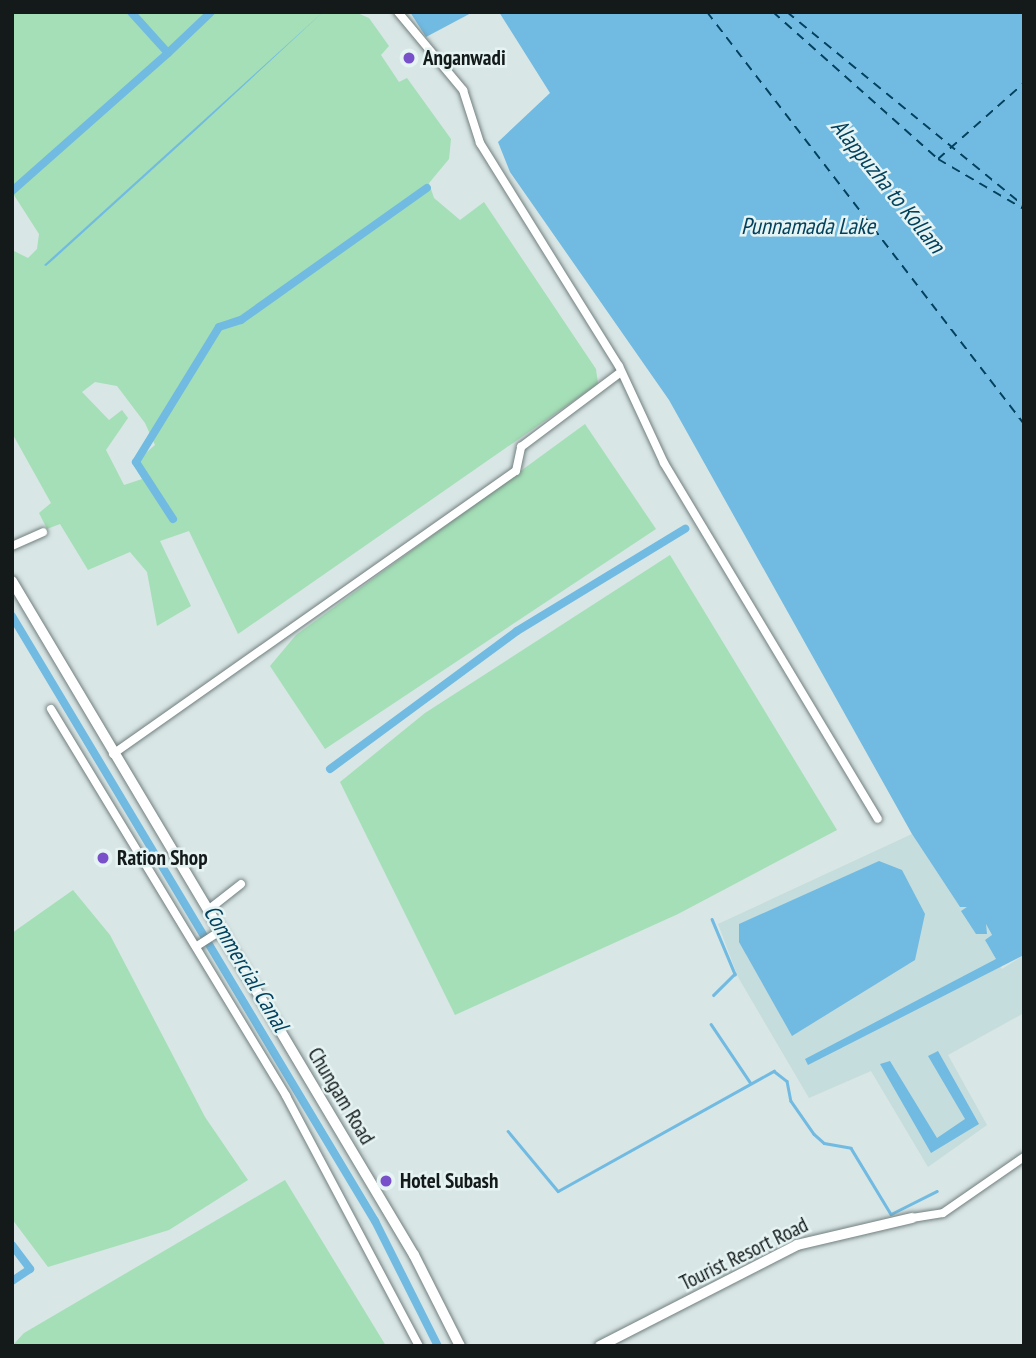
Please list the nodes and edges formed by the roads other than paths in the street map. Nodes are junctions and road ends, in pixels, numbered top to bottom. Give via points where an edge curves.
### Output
1 (398, 12) edge
2 (621, 372) junction
3 (43, 532) dead end
4 (12, 546) edge
5 (12, 581) edge
6 (51, 709) dead end
7 (114, 754) junction
8 (878, 818) dead end
9 (241, 884) dead end
10 (208, 910) junction
11 (217, 933) junction
12 (198, 946) junction
13 (1024, 1157) edge
14 (912, 1218) joint
15 (419, 1346) edge
16 (460, 1346) edge
17 (600, 1346) edge

1 - 2 street via 463,90 480,144
2 - 7 street via 521,447 516,471
2 - 8 street via 664,463
3 - 4 street
5 - 7 main road, Chungam Road
6 - 12 street
7 - 10 main road, Chungam Road
9 - 10 street
10 - 11 main road, Chungam Road
11 - 12 street
11 - 16 main road, Chungam Road via 414,1255
12 - 15 street
13 - 14 street via 943,1213
14 - 17 street, Tourist Resort Road via 797,1245

